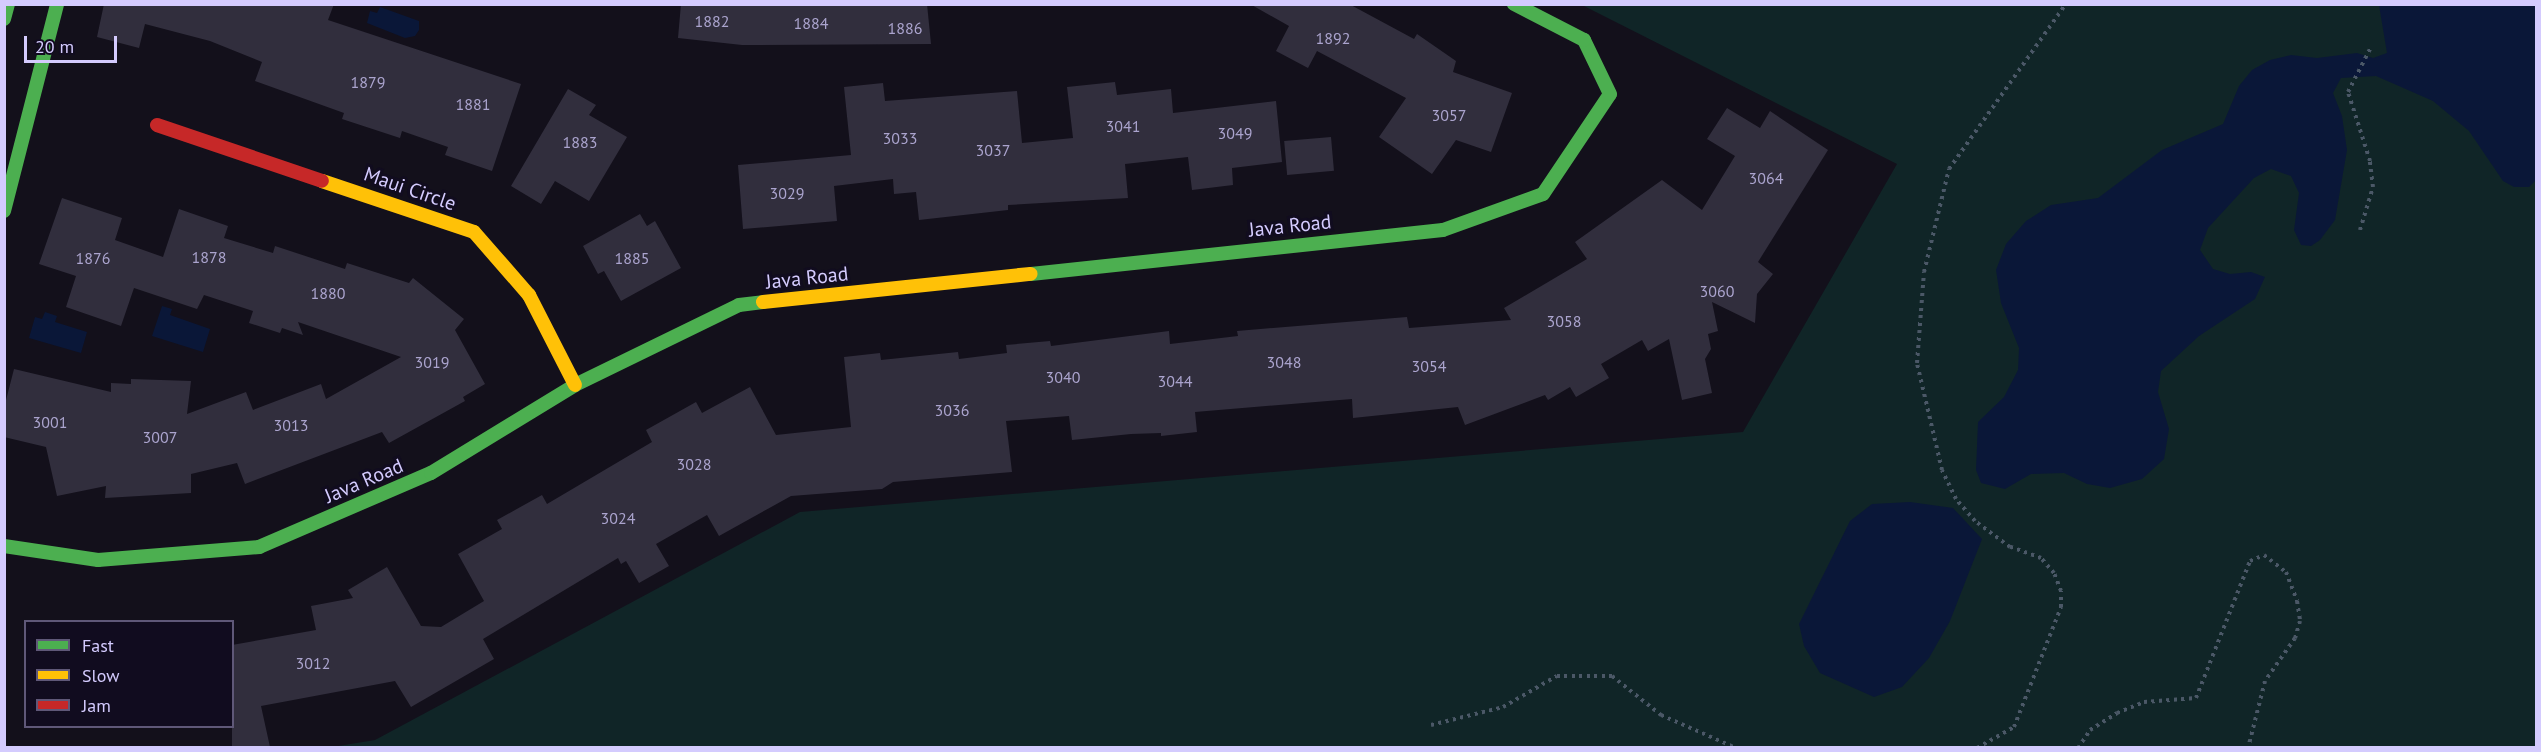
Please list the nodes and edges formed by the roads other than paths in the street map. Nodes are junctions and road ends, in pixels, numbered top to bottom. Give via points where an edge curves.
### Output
1 (8, 4) edge
2 (57, 4) edge
3 (1514, 4) edge
4 (4, 19) edge
5 (157, 124) dead end
6 (4, 211) edge
7 (575, 385) junction
8 (4, 546) edge

1 - 4 street
2 - 6 street
3 - 7 street, Java Road via 1584,40 1610,94 1543,194 1443,230 740,305
5 - 7 street, Maui Circle via 474,232 529,295
7 - 8 street, Java Road via 431,473 259,547 98,560

